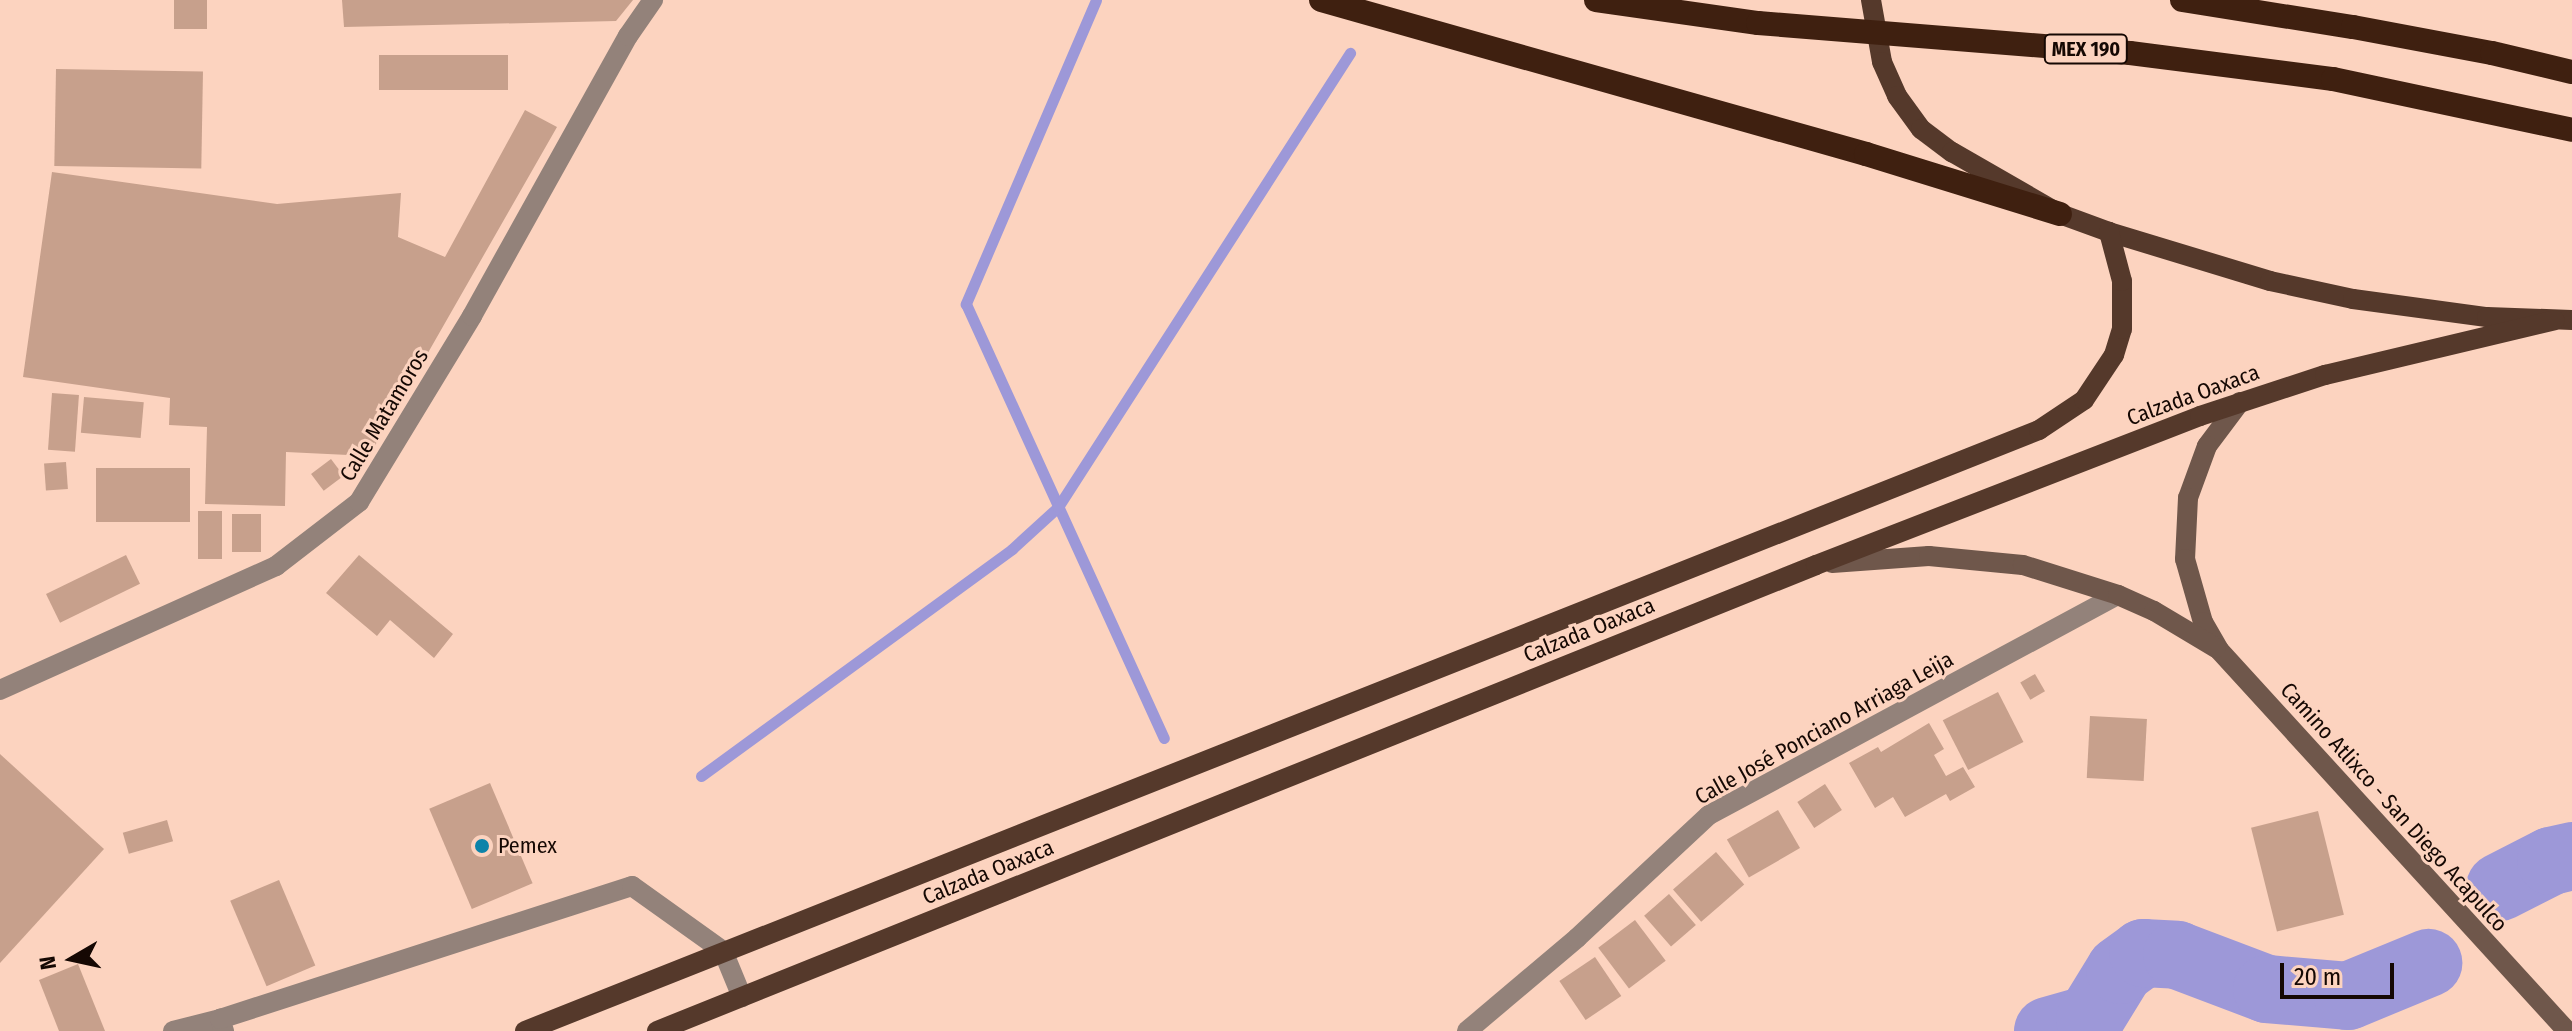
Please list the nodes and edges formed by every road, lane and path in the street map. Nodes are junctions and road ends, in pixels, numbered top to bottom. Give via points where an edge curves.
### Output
1 (653, 0) edge
2 (1321, 0) edge
3 (1596, 0) edge
4 (1871, 0) edge
5 (2182, 0) edge
6 (2572, 72) edge
7 (2572, 130) edge
8 (2060, 214) junction
9 (2109, 232) junction
10 (2564, 320) edge
11 (2240, 402) junction
12 (1816, 565) junction
13 (2118, 595) junction
14 (2219, 650) junction
15 (0, 690) edge
16 (723, 951) junction
17 (742, 997) junction
18 (222, 1025) edge
19 (173, 1031) edge
20 (525, 1031) edge
21 (657, 1031) edge
22 (1467, 1031) edge
23 (2567, 1031) edge

1 - 15 street, Calle Matamoros via 359,502 276,566
2 - 8 highway
3 - 7 highway, MEX 190, bridge via 1758,23 2130,53 2333,79
4 - 8 main road via 1882,62 1897,96 1921,129
5 - 6 highway via 2368,30
8 - 9 main road
9 - 10 main road via 2270,281 2353,299 2420,310
9 - 16 main road, Calzada Oaxaca via 2122,281 2122,329 2114,355 2084,400 2039,430
10 - 11 main road, Calzada Oaxaca via 2325,375
11 - 12 main road, Calzada Oaxaca
11 - 14 street, Camino Atlixco - San Diego Acapulco via 2207,446 2184,526 2191,591
12 - 13 street, Camino Atlixco - San Diego Acapulco via 1873,558 1977,559 2060,574
12 - 17 main road, Calzada Oaxaca
13 - 14 street, Camino Atlixco - San Diego Acapulco
13 - 22 street, Calle José Ponciano Arriaga Leija via 1709,815
14 - 23 street, Camino Atlixco - San Diego Acapulco
16 - 17 street
16 - 18 street via 632,886
16 - 20 main road, Calzada Oaxaca
17 - 21 main road, Calzada Oaxaca
18 - 19 street

